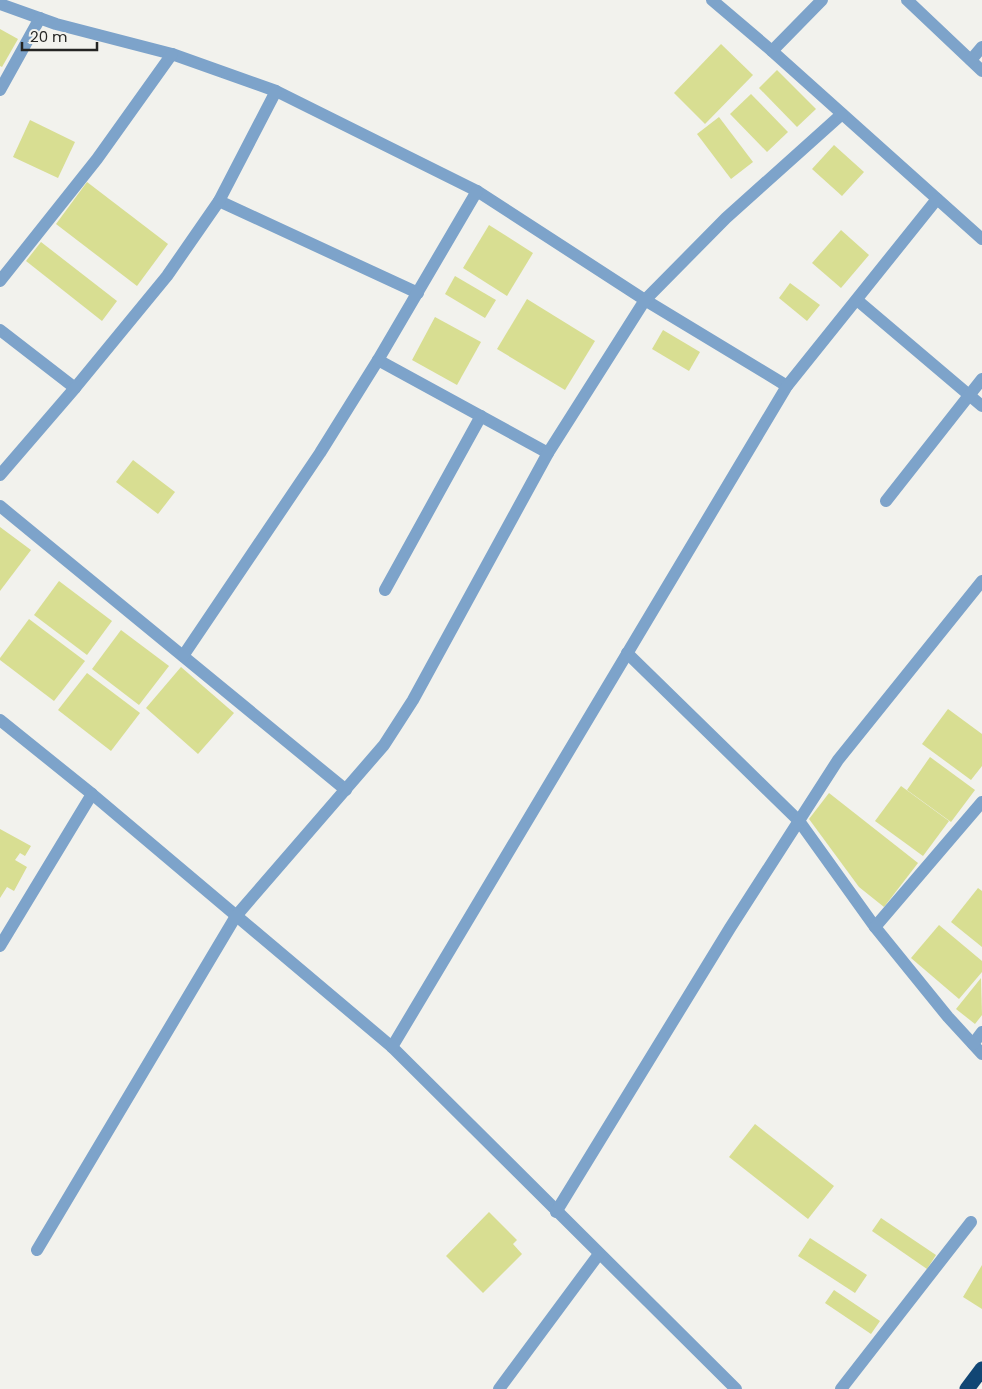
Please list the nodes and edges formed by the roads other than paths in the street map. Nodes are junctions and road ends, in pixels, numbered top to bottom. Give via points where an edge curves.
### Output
1 (712, 0) edge
2 (822, 0) edge
3 (907, 0) edge
4 (0, 4) edge
5 (40, 18) junction
6 (982, 47) edge
7 (772, 51) junction
8 (172, 54) junction
9 (971, 60) junction
10 (982, 71) edge
11 (0, 90) edge
12 (276, 91) junction
13 (842, 114) junction
14 (477, 191) junction
15 (938, 199) junction
16 (219, 201) junction
17 (982, 240) edge
18 (0, 281) edge
19 (418, 293) junction
20 (645, 300) junction
21 (857, 300) junction
22 (0, 330) edge
23 (378, 360) junction
24 (982, 379) edge
25 (787, 386) junction
26 (75, 388) junction
27 (969, 395) junction
28 (982, 406) edge
29 (481, 416) junction
30 (548, 453) junction
31 (0, 475) edge
32 (886, 501) dead end
33 (0, 506) edge
34 (982, 581) edge
35 (385, 590) dead end
36 (627, 653) junction
37 (182, 656) junction
38 (0, 720) edge
39 (346, 790) junction
40 (92, 794) junction
41 (982, 802) edge
42 (799, 821) junction
43 (236, 916) junction
44 (875, 927) junction
45 (0, 946) edge
46 (982, 1032) edge
47 (973, 1044) junction
48 (392, 1047) junction
49 (982, 1054) edge
50 (556, 1212) junction
51 (971, 1222) dead end
52 (37, 1250) dead end
53 (599, 1254) junction
54 (982, 1369) edge
55 (499, 1389) edge
56 (736, 1389) edge
57 (841, 1389) edge
58 (967, 1389) edge

1 - 7 street
2 - 7 street
3 - 9 street
4 - 5 street
5 - 8 street
5 - 11 street
6 - 9 street
7 - 13 street
8 - 12 street
8 - 18 street via 97,159
9 - 10 street
12 - 14 street
12 - 16 street
13 - 15 street
13 - 20 street via 726,218
14 - 19 street
14 - 20 street
15 - 17 street
15 - 21 street
16 - 19 street
16 - 26 street via 167,276
19 - 23 street
20 - 25 street
20 - 30 street
21 - 25 street
21 - 27 street
22 - 26 street
23 - 29 street
23 - 37 street via 320,453
24 - 27 street
25 - 36 street
26 - 31 street
27 - 28 street
27 - 32 street
29 - 30 street
29 - 35 street
30 - 39 street via 413,700 384,745
33 - 37 street
34 - 42 street via 838,760
36 - 42 street
36 - 48 street
37 - 39 street
38 - 40 street
39 - 43 street
40 - 43 street
40 - 45 street
41 - 44 street
42 - 44 street
42 - 50 street
43 - 48 street
43 - 52 street
44 - 47 street
46 - 47 street
47 - 49 street
48 - 50 street
50 - 53 street
51 - 57 street
53 - 55 street
53 - 56 street
54 - 58 highway

